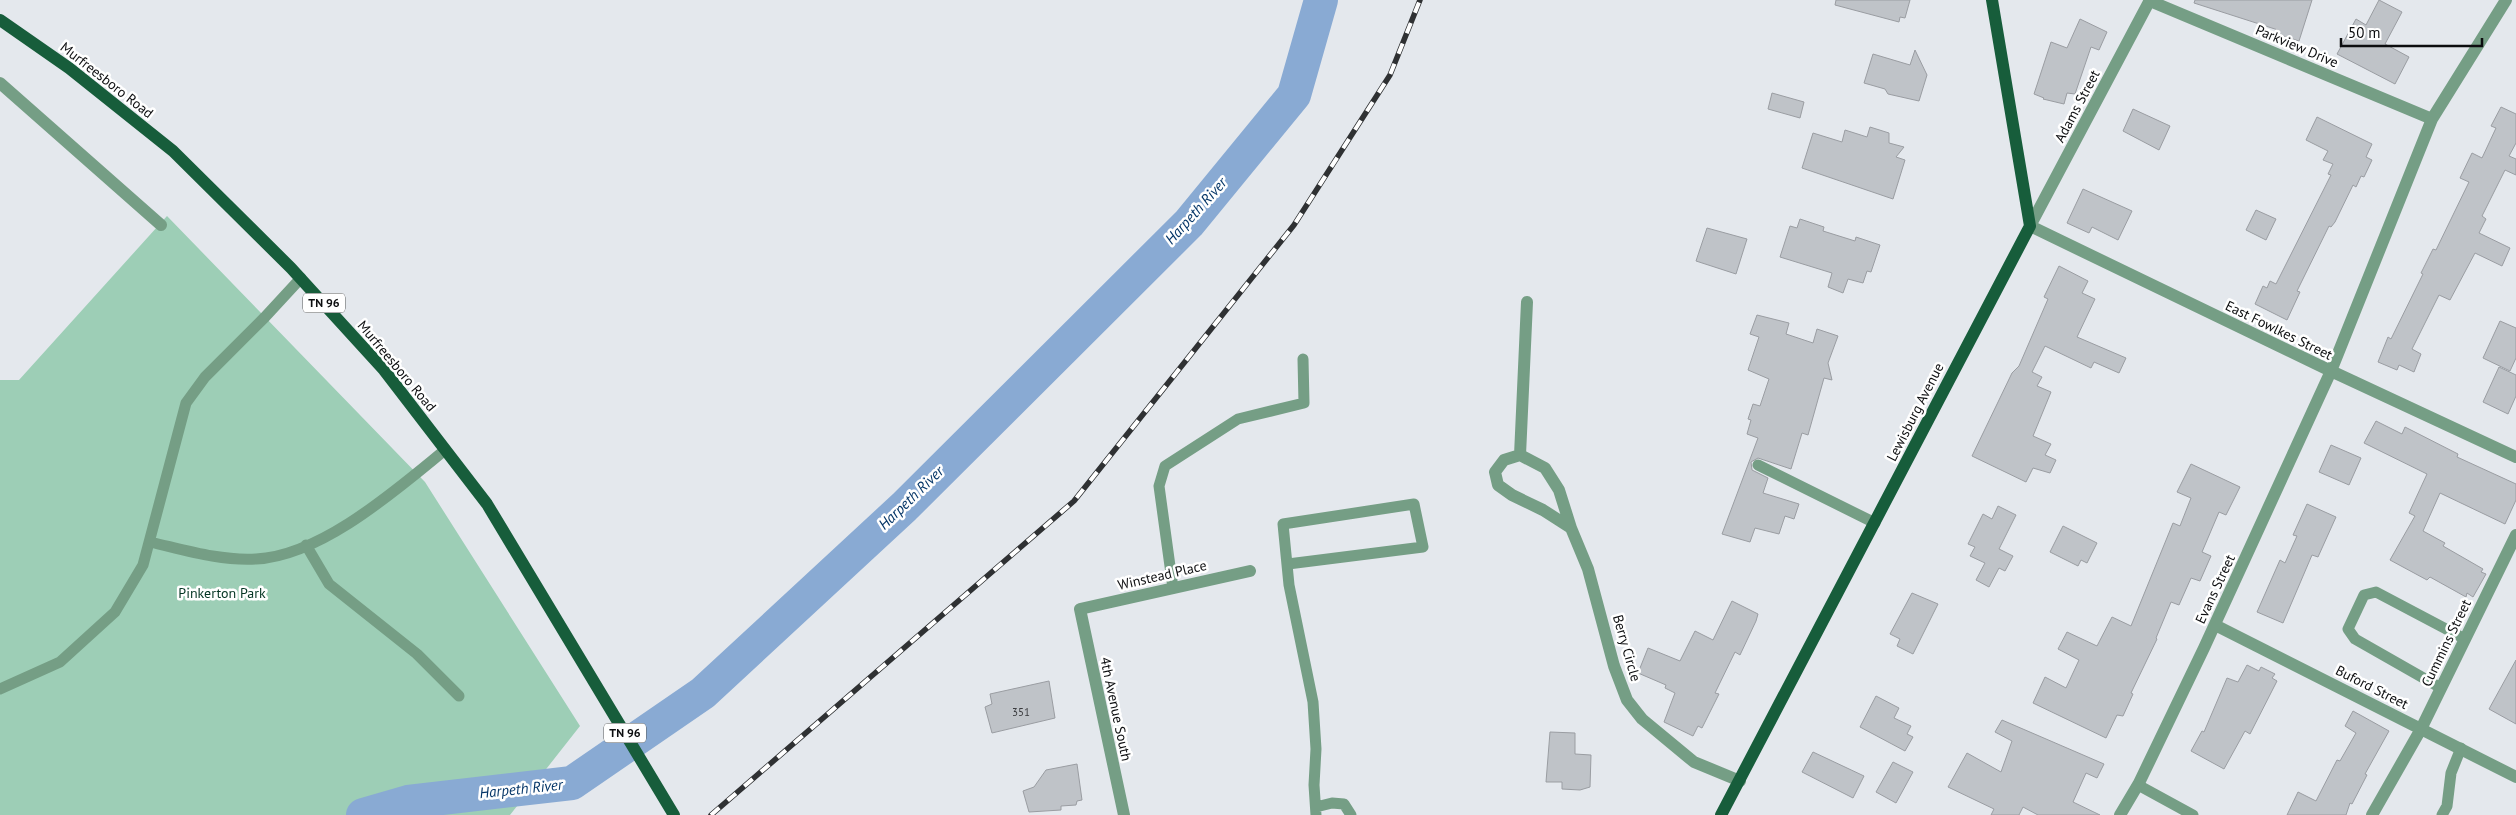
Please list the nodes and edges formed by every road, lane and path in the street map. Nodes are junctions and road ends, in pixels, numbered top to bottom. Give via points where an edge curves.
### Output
1 (1992, 0) edge
2 (2150, 0) edge
3 (2506, 0) edge
4 (0, 20) edge
5 (0, 83) edge
6 (2432, 119) junction
7 (162, 225) dead end
8 (2030, 226) junction
9 (300, 278) junction
10 (1527, 302) dead end
11 (1304, 359) dead end
12 (2330, 371) junction
13 (445, 450) junction
14 (1520, 456) junction
15 (2516, 457) edge
16 (1758, 465) dead end
17 (1875, 523) junction
18 (1571, 528) junction
19 (2516, 535) edge
20 (150, 542) junction
21 (306, 545) junction
22 (1288, 564) junction
23 (1250, 571) dead end
24 (1173, 588) junction
25 (1080, 609) joint
26 (2215, 625) junction
27 (2465, 639) junction
28 (2441, 688) junction
29 (0, 689) edge
30 (459, 696) dead end
31 (2421, 728) junction
32 (2461, 748) junction
33 (2516, 777) edge
34 (1740, 781) junction
35 (2138, 785) junction
36 (1316, 811) edge
37 (674, 815) edge
38 (1124, 815) edge
39 (1351, 815) edge
40 (1721, 815) edge
41 (2120, 815) edge
42 (2193, 815) edge
43 (2372, 815) edge
44 (2442, 815) edge

1 - 8 main road
2 - 6 street, Parkview Drive
2 - 8 street, Adams Street
3 - 6 street
4 - 9 main road, Murfreesboro Road / TN 96 via 69,68 173,151
5 - 7 street
6 - 12 street
8 - 12 street, East Fowlkes Street
8 - 17 main road, Lewisburg Avenue
9 - 13 main road, Murfreesboro Road / TN 96 via 384,370
9 - 20 lane via 205,377 186,403 176,431
10 - 14 street
11 - 24 lane via 1304,404 1238,419 1165,466 1159,486
12 - 15 street, East Fowlkes Street
12 - 26 street, Evans Street
13 - 21 lane via 380,504
13 - 37 main road, Murfreesboro Road / TN 96 via 487,504
14 - 18 street, Berry Circle via 1546,468 1559,490
14 - 18 street via 1504,460 1495,472 1498,485
16 - 17 lane
17 - 34 main road, Lewisburg Avenue
18 - 34 street, Berry Circle via 1588,569 1614,666 1627,700 1642,719 1694,762
19 - 27 street, Cummins Street
20 - 21 lane via 212,556 256,559 288,554
20 - 29 lane via 143,565 115,612 60,662
21 - 30 lane via 329,584 417,654
22 - 22 lane via 1283,524 1414,504 1423,547
22 - 36 lane via 1289,585 1313,702
23 - 24 street, Winstead Place
24 - 25 street, Winstead Place
25 - 38 street, 4th Avenue South
26 - 31 street, Buford Street
26 - 35 street, Evans Street
27 - 28 street, Cummins Street
27 - 28 lane via 2376,592 2364,595 2348,629 2355,639
28 - 31 street, Cummins Street
31 - 32 street, Buford Street
31 - 43 street, Cummins Street
32 - 33 street, Buford Street
32 - 44 lane via 2451,773 2447,806
34 - 40 main road, Lewisburg Avenue
35 - 41 street, Evans Street
35 - 42 lane
36 - 39 lane via 1332,803 1344,804

